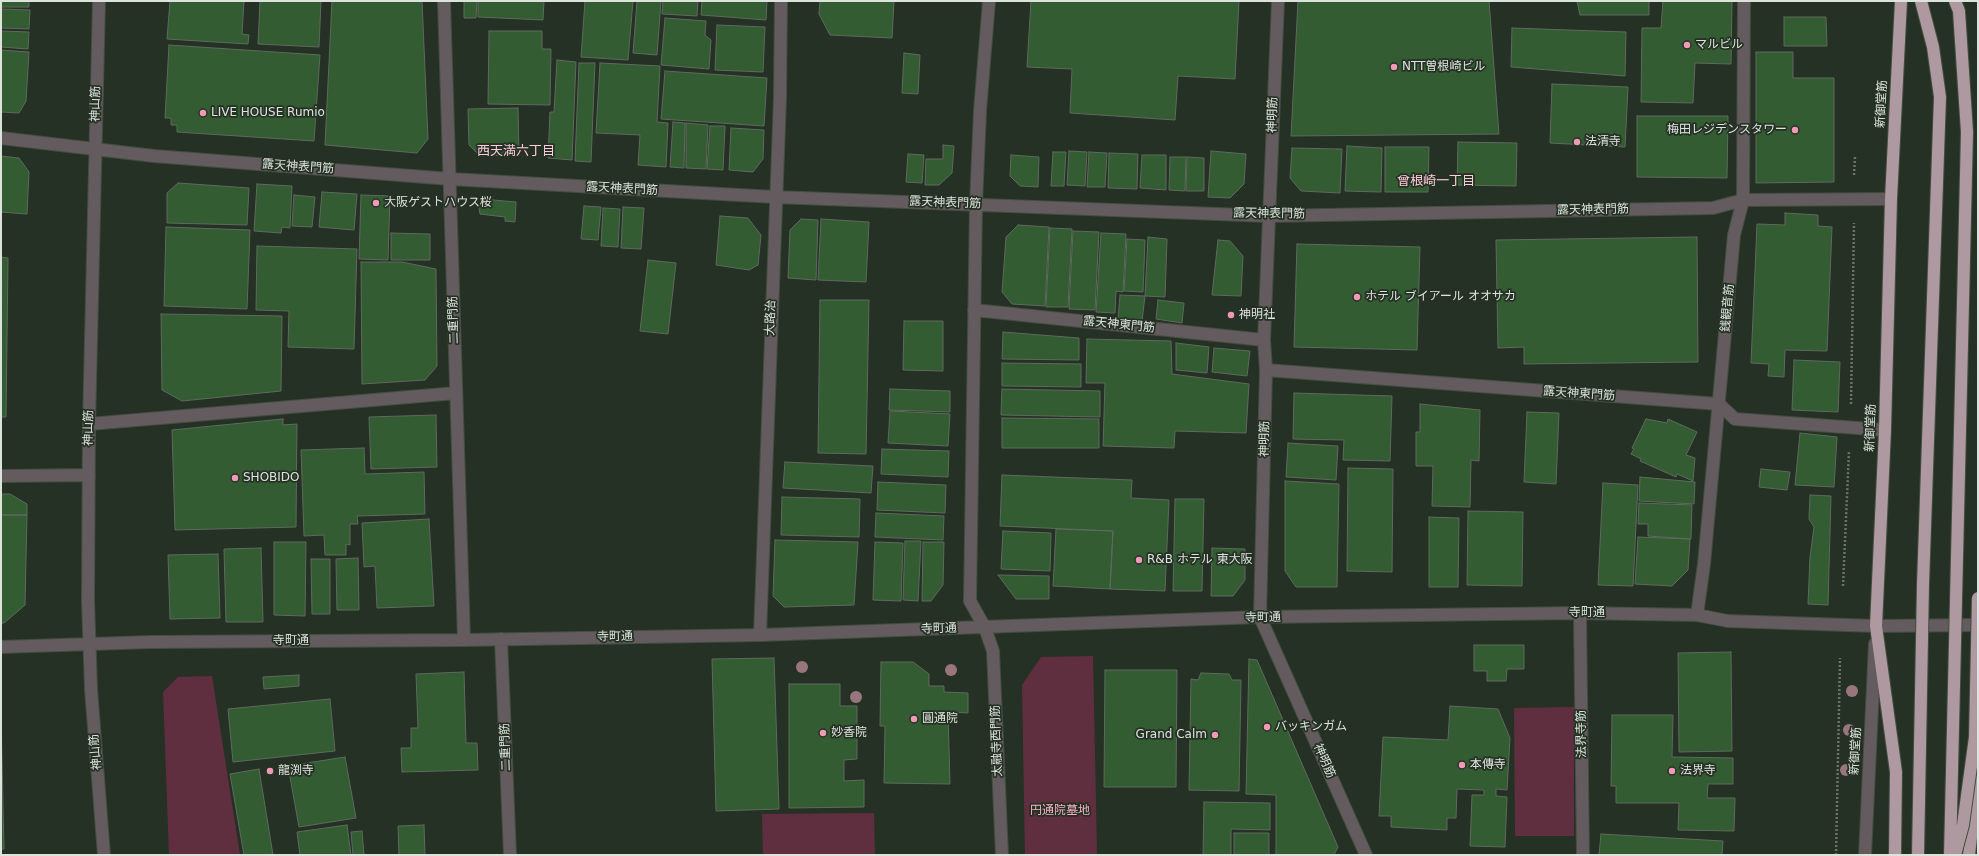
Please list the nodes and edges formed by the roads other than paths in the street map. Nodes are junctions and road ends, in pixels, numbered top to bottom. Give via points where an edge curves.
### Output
1 (99, 1) edge
2 (444, 1) edge
3 (781, 1) edge
4 (989, 1) edge
5 (1278, 1) edge
6 (1744, 1) edge
7 (1901, 1) edge
8 (1921, 1) edge
9 (1955, 1) edge
10 (1, 138) edge
11 (95, 149) junction
12 (451, 179) junction
13 (775, 197) junction
14 (1891, 199) junction
15 (1743, 200) junction
16 (976, 204) junction
17 (1269, 216) junction
18 (974, 310) junction
19 (1264, 340) junction
20 (1266, 370) junction
21 (456, 393) junction
22 (1719, 404) junction
23 (89, 424) junction
24 (1886, 430) junction
25 (89, 475) junction
26 (1, 476) edge
27 (1978, 598) edge
28 (1580, 613) junction
29 (1697, 615) junction
30 (1260, 617) junction
31 (1978, 625) edge
32 (1876, 626) junction
33 (985, 628) junction
34 (760, 635) junction
35 (501, 639) junction
36 (464, 640) junction
37 (89, 644) junction
38 (1, 647) edge
39 (1978, 775) edge
40 (104, 855) edge
41 (510, 855) edge
42 (1002, 855) edge
43 (1366, 855) edge
44 (1583, 855) edge
45 (1865, 855) edge
46 (1895, 855) edge
47 (1918, 855) edge
48 (1950, 855) edge
49 (1955, 855) edge
50 (1969, 855) edge

1 - 11 street, 神山筋
2 - 12 street, 二重門筋
3 - 13 street, 大路治
4 - 16 street, 太融寺西門筋
5 - 17 street, 神明筋
6 - 15 street, 銭観音筋
7 - 14 highway, 新御堂筋
8 - 47 highway, bridge via 1933,47 1940,97 1923,584
9 - 48 highway, bridge via 1959,11 1966,132
10 - 11 street, 露天神表門筋
11 - 12 street, 露天神表門筋 via 154,156
11 - 23 street, 神山筋
12 - 13 street, 露天神表門筋
12 - 21 street, 二重門筋
13 - 16 street, 露天神表門筋
13 - 34 street, 大路治
14 - 15 street, 露天神表門筋
14 - 24 highway, 新御堂筋
15 - 17 street, 露天神表門筋 via 1713,208
15 - 22 street, 銭観音筋 via 1734,235
16 - 17 street, 露天神表門筋
16 - 18 street, 太融寺西門筋
17 - 19 street, 神明筋
18 - 19 street, 露天神東門筋
18 - 33 street, 太融寺西門筋 via 970,601
19 - 20 street, 神明筋
20 - 22 street, 露天神東門筋
20 - 30 street, 神明筋
21 - 23 street
21 - 36 street, 二重門筋
22 - 24 street via 1735,419
22 - 29 street, 銭観音筋
23 - 25 street, 神山筋
24 - 32 highway, 新御堂筋
25 - 26 street
25 - 37 street, 神山筋
27 - 49 highway, bridge via 1975,737 1963,825
28 - 29 street, 寺町通
28 - 30 street, 寺町通
28 - 44 street, 法界寺筋
29 - 32 street, 寺町通 via 1728,621
30 - 33 street, 寺町通
30 - 43 street, 神明筋
31 - 32 street, 寺町通
32 - 45 street, 新御堂筋
32 - 46 highway via 1896,772
33 - 34 street, 寺町通
33 - 42 street, 太融寺西門筋 via 993,651
34 - 35 street, 寺町通
35 - 36 street, 寺町通
35 - 41 street, 二重門筋
36 - 37 street, 寺町通
37 - 38 street, 寺町通
37 - 40 street, 神山筋
39 - 50 highway

